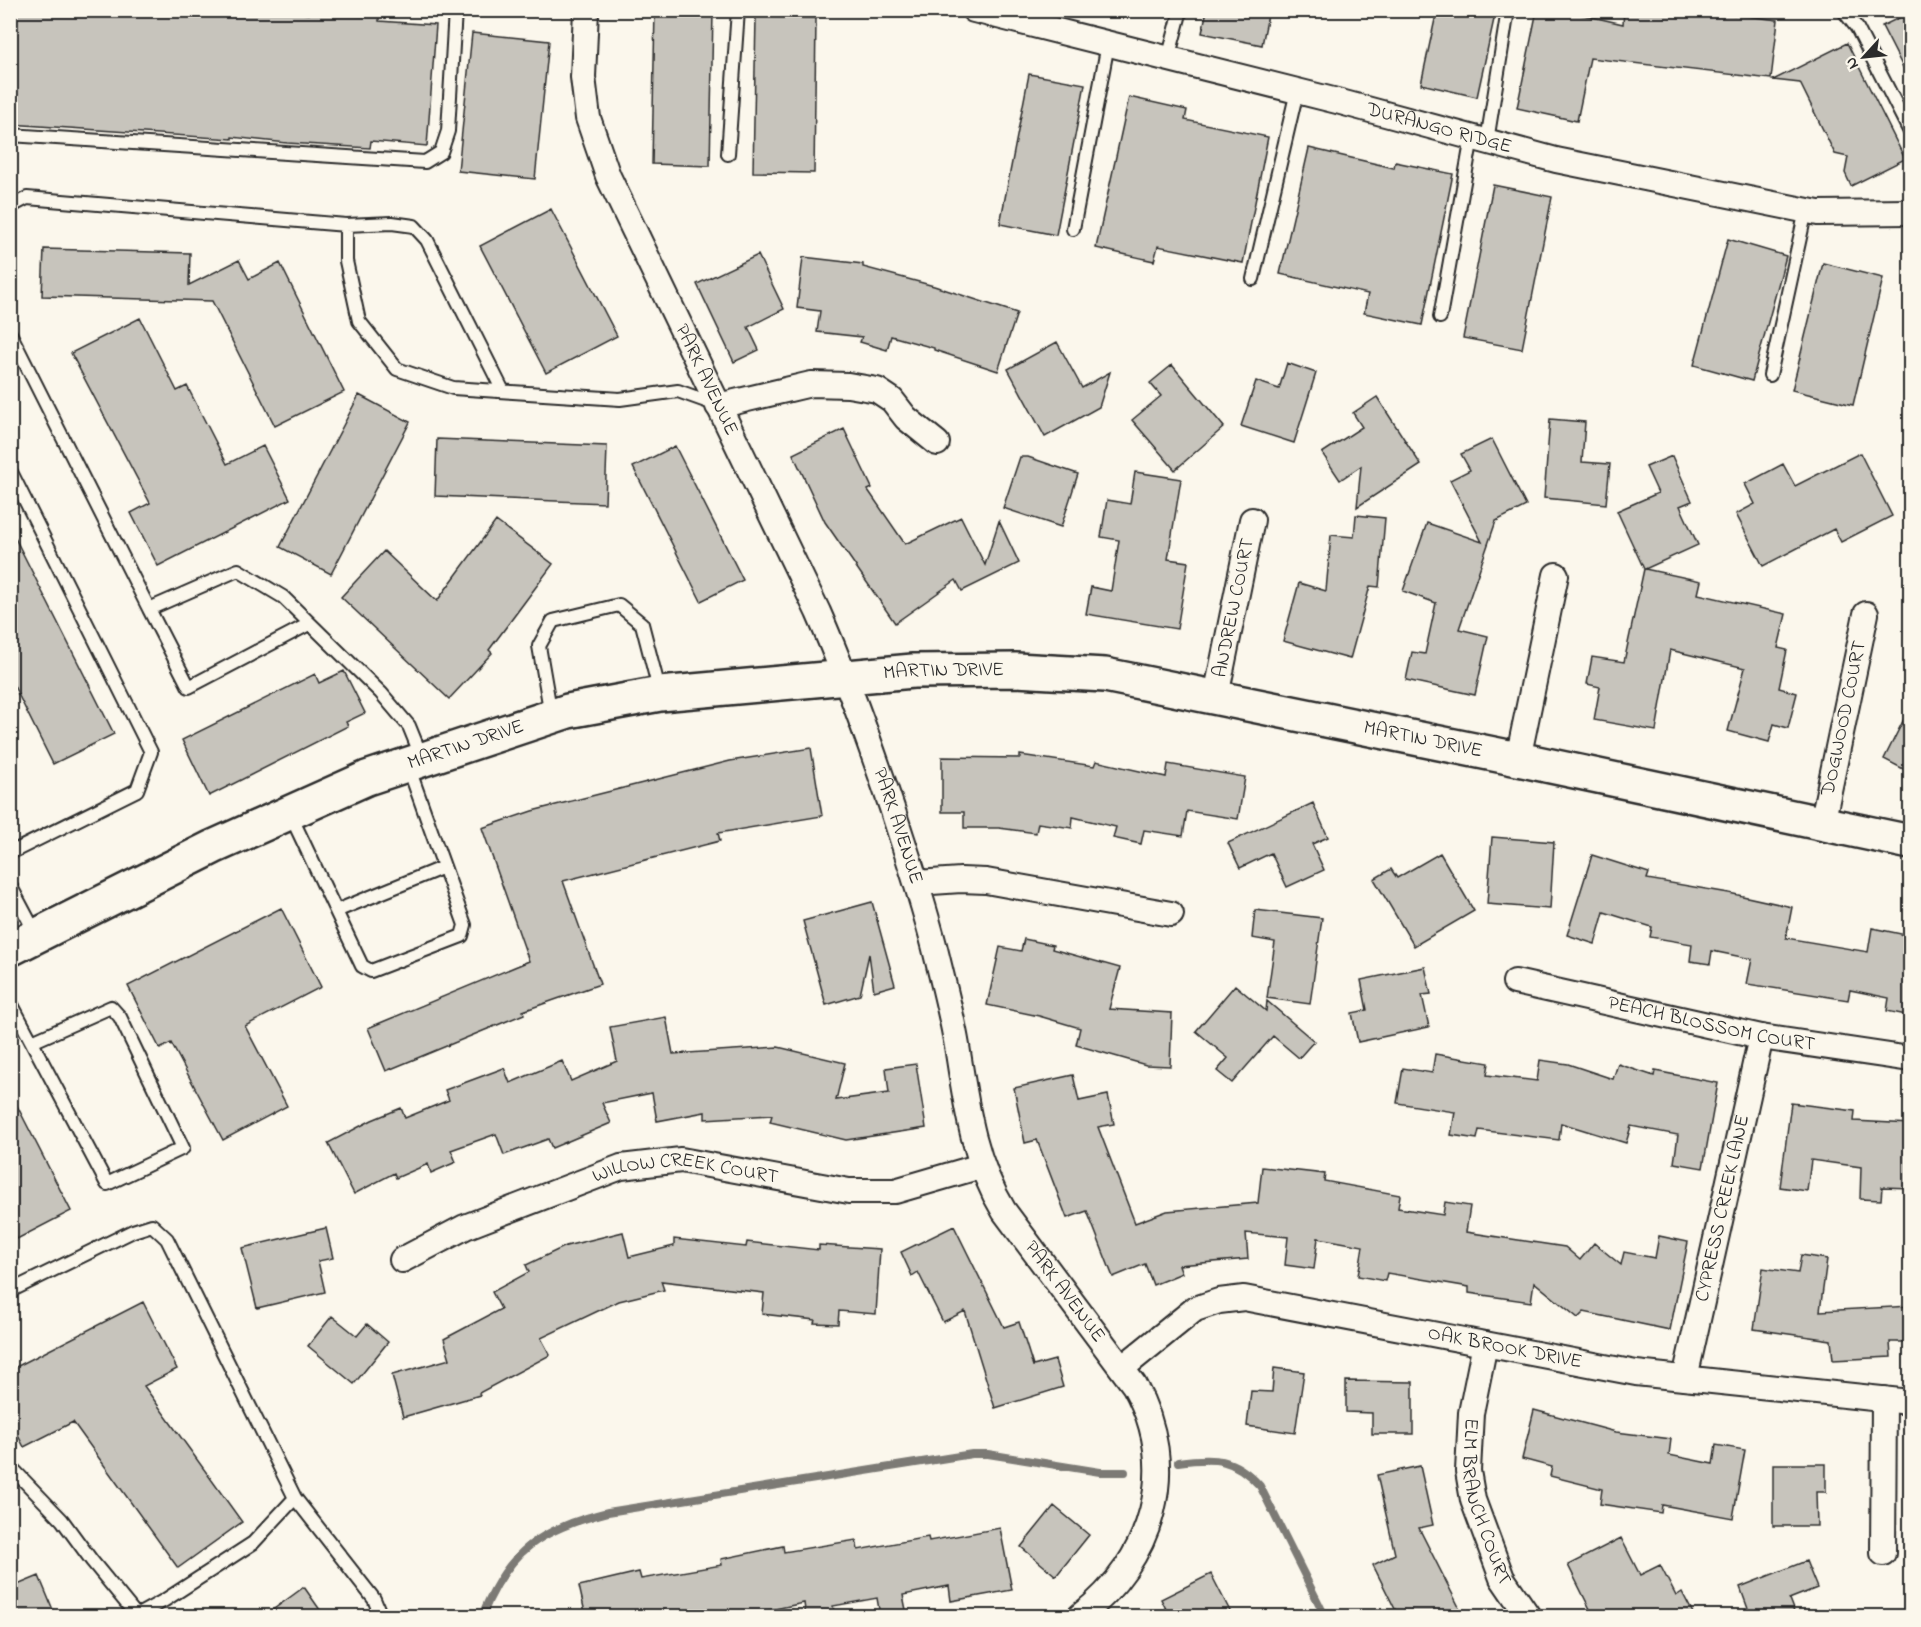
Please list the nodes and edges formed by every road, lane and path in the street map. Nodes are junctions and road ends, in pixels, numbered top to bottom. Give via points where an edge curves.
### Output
1 (455, 10) edge
2 (586, 10) edge
3 (738, 10) edge
4 (974, 10) edge
5 (1181, 10) edge
6 (1508, 10) edge
7 (1843, 10) edge
8 (1108, 44) junction
9 (1168, 59) junction
10 (1297, 91) junction
11 (1911, 132) edge
12 (10, 135) edge
13 (1479, 139) junction
14 (728, 154) dead end
15 (10, 207) edge
16 (1806, 210) junction
17 (1911, 212) edge
18 (346, 225) junction
19 (1073, 229) dead end
20 (1253, 279) dead end
21 (1440, 317) dead end
22 (10, 333) edge
23 (1770, 375) dead end
24 (503, 391) junction
25 (718, 406) junction
26 (937, 443) dead end
27 (10, 470) edge
28 (1252, 520) dead end
29 (1556, 575) dead end
30 (149, 609) junction
31 (1866, 614) dead end
32 (309, 624) junction
33 (846, 676) junction
34 (660, 694) junction
35 (1216, 696) junction
36 (551, 716) junction
37 (1518, 759) junction
38 (415, 762) junction
39 (290, 813) junction
40 (1822, 824) junction
41 (1911, 842) edge
42 (10, 853) edge
43 (444, 867) junction
44 (917, 883) junction
45 (10, 885) edge
46 (336, 911) junction
47 (1171, 914) dead end
48 (23, 942) edge
49 (1515, 982) dead end
50 (10, 1001) edge
51 (1761, 1037) junction
52 (32, 1042) junction
53 (1911, 1059) edge
54 (981, 1166) junction
55 (402, 1260) dead end
56 (10, 1291) edge
57 (1485, 1344) junction
58 (1122, 1368) junction
59 (1685, 1378) junction
60 (1884, 1399) junction
61 (1911, 1402) edge
62 (10, 1466) edge
63 (295, 1498) junction
64 (1883, 1553) dead end
65 (1104, 1609) edge
66 (136, 1616) edge
67 (381, 1617) edge
68 (1080, 1617) edge
69 (1528, 1617) edge

1 - 12 lane via 448,131 441,152 425,162
2 - 25 street, PARK AVENUE via 583,77 588,118 608,176
3 - 14 lane
4 - 8 street, DURANGO RIDGE
5 - 9 lane
6 - 13 lane
7 - 11 lane via 1857,28
8 - 9 street, DURANGO RIDGE
8 - 19 lane
9 - 10 street, DURANGO RIDGE
10 - 13 street, DURANGO RIDGE
10 - 20 lane
13 - 16 street, DURANGO RIDGE via 1556,160
13 - 21 lane
15 - 18 lane via 27,198
16 - 17 street, DURANGO RIDGE
16 - 23 lane
18 - 24 lane via 414,226 427,240
18 - 24 lane via 346,261 359,321 397,369 453,388
22 - 30 lane
24 - 25 lane via 620,399 678,391
25 - 26 street via 811,384 848,385 877,390
25 - 33 street, PARK AVENUE
27 - 42 lane via 152,752 137,790
28 - 35 street, ANDREW COURT
29 - 37 street
30 - 32 lane via 238,570 283,597
30 - 32 lane via 189,687
31 - 40 street, DOGWOOD COURT
32 - 38 lane via 381,693 409,726
33 - 34 street, MARTIN DRIVE
33 - 35 street, MARTIN DRIVE via 966,669 1060,671 1105,675
33 - 44 street, PARK AVENUE
34 - 36 street, MARTIN DRIVE
34 - 36 lane via 642,624 619,605 553,621 539,646
35 - 37 street, MARTIN DRIVE
36 - 38 street, MARTIN DRIVE
37 - 40 street, MARTIN DRIVE
38 - 39 street, MARTIN DRIVE via 367,778
38 - 43 lane
39 - 46 lane
39 - 48 street, MARTIN DRIVE
40 - 41 street, MARTIN DRIVE
43 - 46 lane
43 - 46 lane via 465,926 462,936 371,971 362,966
44 - 47 street via 986,881
44 - 54 street, PARK AVENUE via 946,996 967,1113
45 - 48 lane
49 - 51 street, PEACH BLOSSOM COURT
50 - 52 lane
51 - 53 street, PEACH BLOSSOM COURT
51 - 59 street, CYPRESS CREEK LANE
52 - 52 lane via 111,1007 120,1017 183,1148 107,1184
54 - 55 street, WILLOW CREEK COURT via 895,1191 873,1192 681,1160 621,1167 465,1227
54 - 58 street, PARK AVENUE via 1004,1211
56 - 63 lane via 152,1225 167,1239
57 - 58 street, OAK BROOK DRIVE via 1244,1298 1195,1309
57 - 59 street, OAK BROOK DRIVE via 1636,1373
57 - 69 street, ELM BRANCH COURT via 1471,1413 1468,1471 1473,1500 1502,1578
58 - 65 street, PARK AVENUE via 1152,1424 1158,1476 1148,1528
59 - 60 street, OAK BROOK DRIVE
60 - 61 street, OAK BROOK DRIVE
60 - 64 street
62 - 66 lane via 62,1520
63 - 66 lane via 253,1543
63 - 67 lane via 374,1599
65 - 68 street, PARK AVENUE

